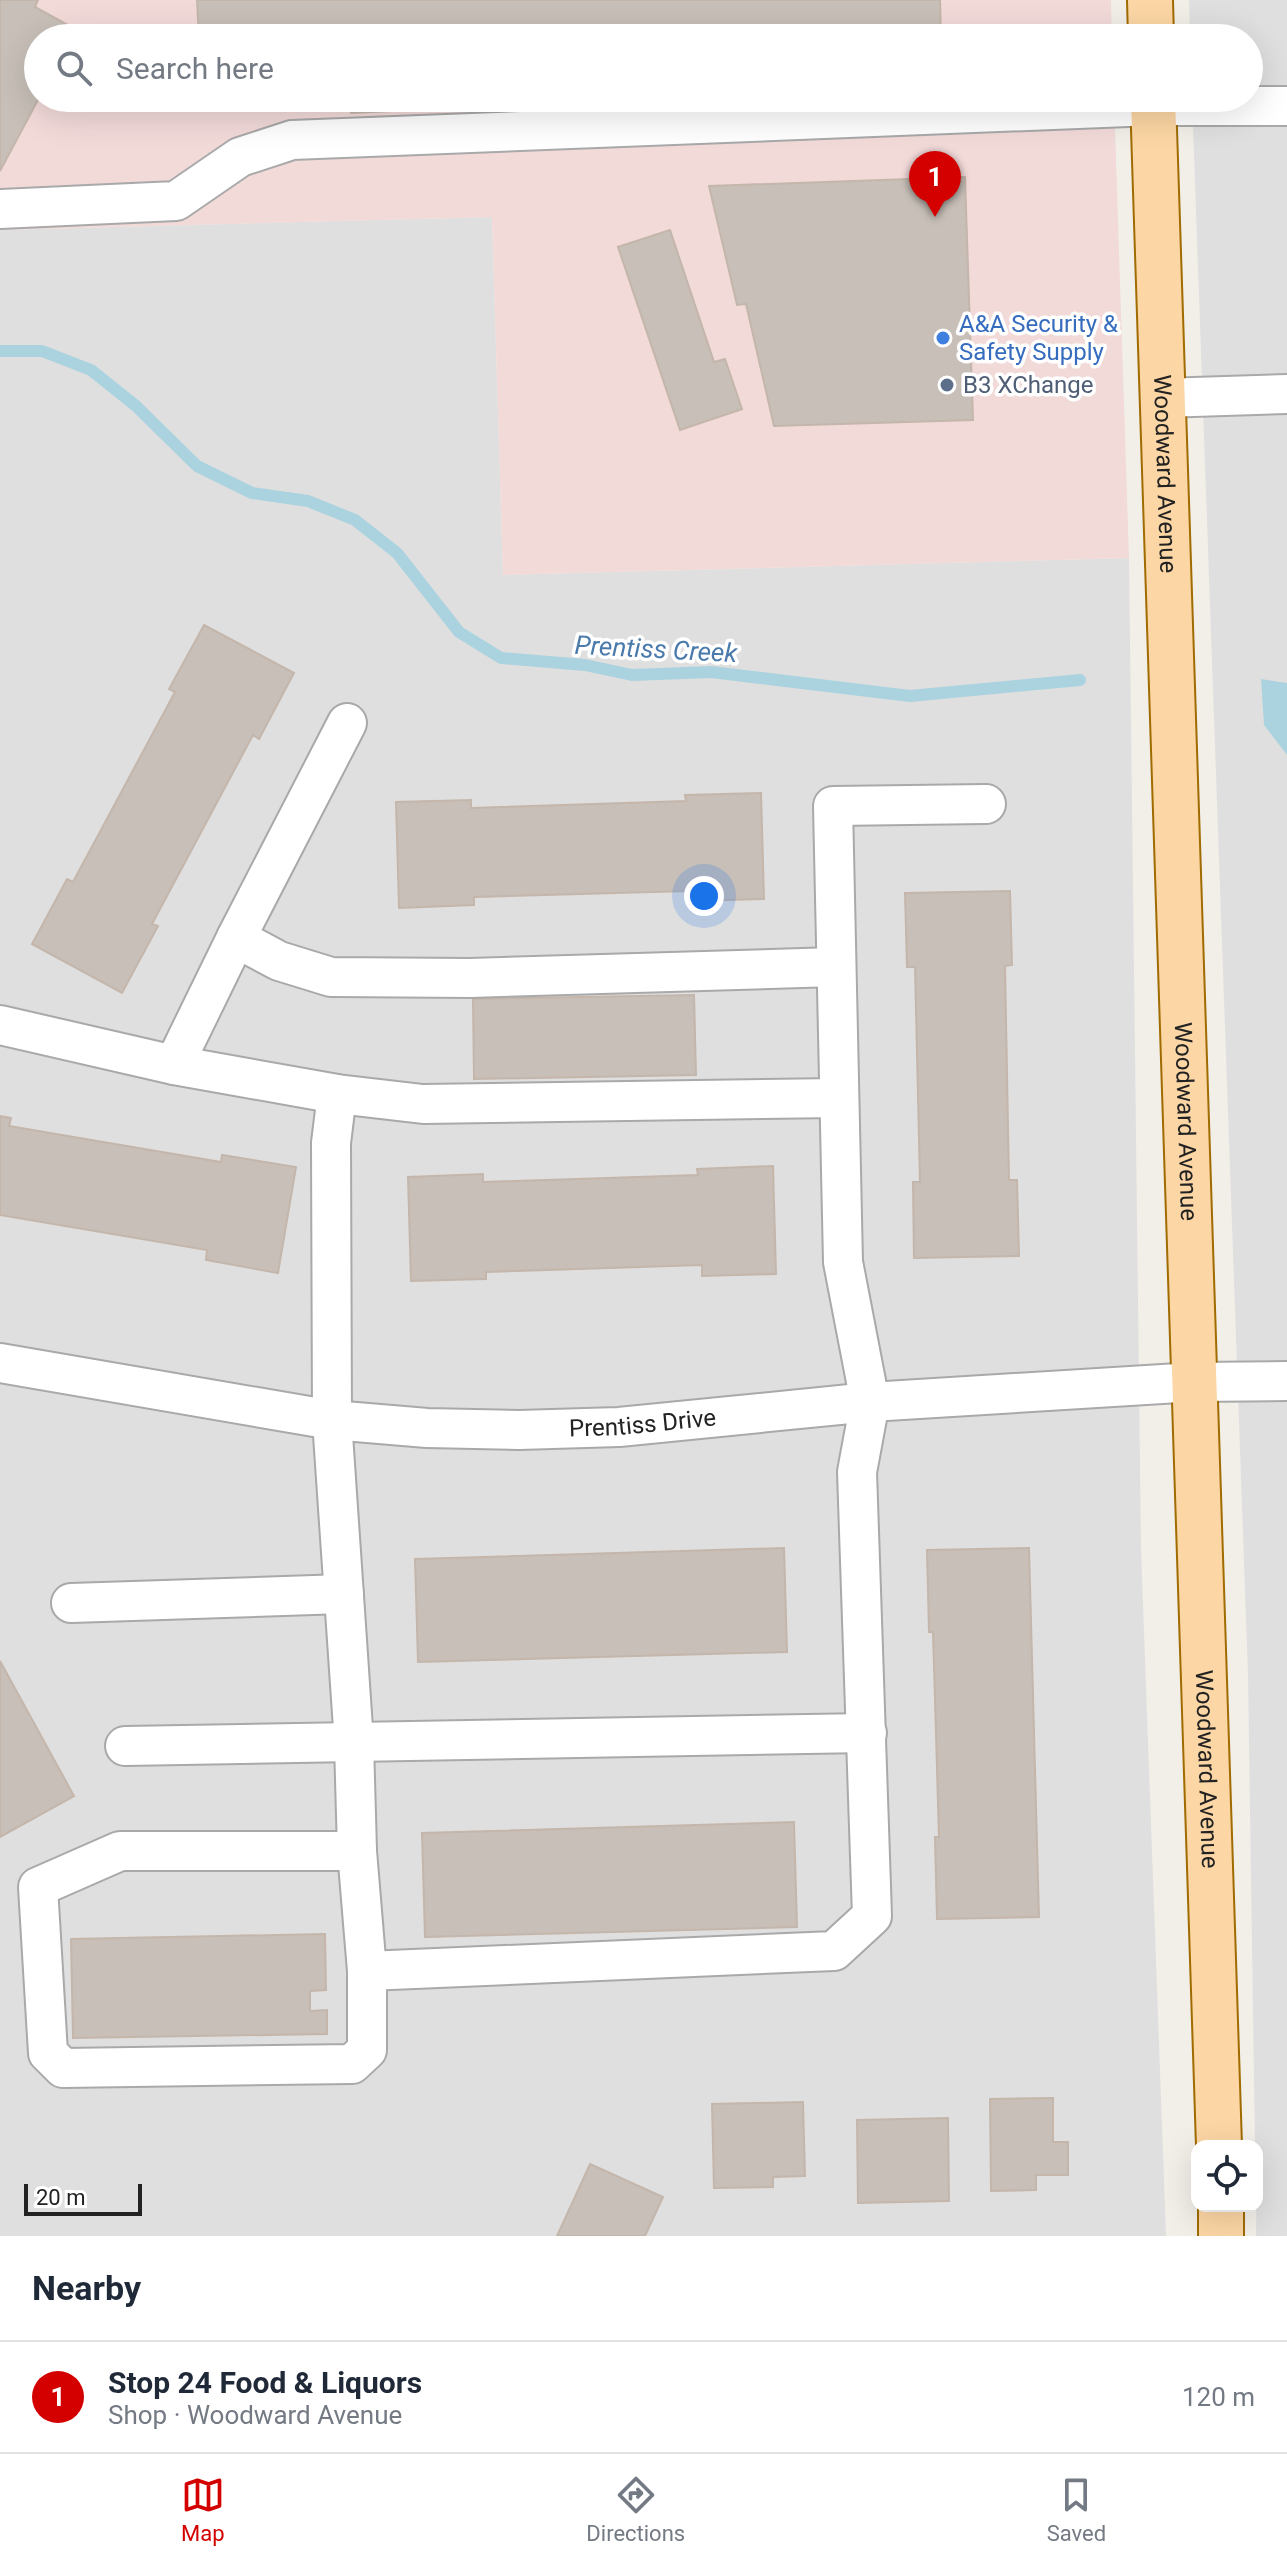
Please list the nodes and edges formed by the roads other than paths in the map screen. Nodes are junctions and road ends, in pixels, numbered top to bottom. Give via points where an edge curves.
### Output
1 (1150, 0) edge
2 (1151, 24) edge
3 (1263, 105) edge
4 (1287, 106) edge
5 (926, 112) edge
6 (1153, 112) edge
7 (0, 209) edge
8 (1287, 394) edge
9 (1162, 398) junction
10 (347, 723) dead end
11 (986, 804) dead end
12 (236, 938) junction
13 (835, 967) junction
14 (0, 1025) edge
15 (174, 1065) junction
16 (337, 1094) junction
17 (839, 1098) junction
18 (0, 1363) edge
19 (1287, 1381) edge
20 (1195, 1382) junction
21 (870, 1402) junction
22 (332, 1420) junction
23 (344, 1594) junction
24 (71, 1603) dead end
25 (867, 1733) junction
26 (354, 1743) junction
27 (125, 1746) dead end
28 (357, 1851) junction
29 (367, 1971) junction
30 (1219, 2140) edge
31 (1221, 2212) edge
32 (1221, 2236) edge

1 - 2 main road
3 - 4 street
5 - 7 street via 292,140 240,157 176,201
6 - 9 main road, Woodward Avenue
8 - 9 street
9 - 20 main road, Woodward Avenue
10 - 12 street
11 - 13 street via 833,806
12 - 13 street via 279,961 331,977
12 - 15 street
13 - 17 street
14 - 15 street
15 - 16 street
16 - 17 street via 423,1104
16 - 22 street via 331,1143
17 - 21 street via 843,1262
18 - 22 street, Prentiss Drive
19 - 20 street, Prentiss Drive
20 - 21 street, Prentiss Drive
20 - 30 main road, Woodward Avenue
21 - 22 street, Prentiss Drive via 619,1427 458,1428
21 - 25 street via 857,1472
22 - 23 street
23 - 24 street
23 - 26 street
25 - 26 street
25 - 29 street via 872,1916 834,1951
26 - 27 street
26 - 28 street
28 - 29 street
28 - 29 street via 120,1851 38,1887 48,2053 63,2068 352,2064 367,2050
31 - 32 main road

